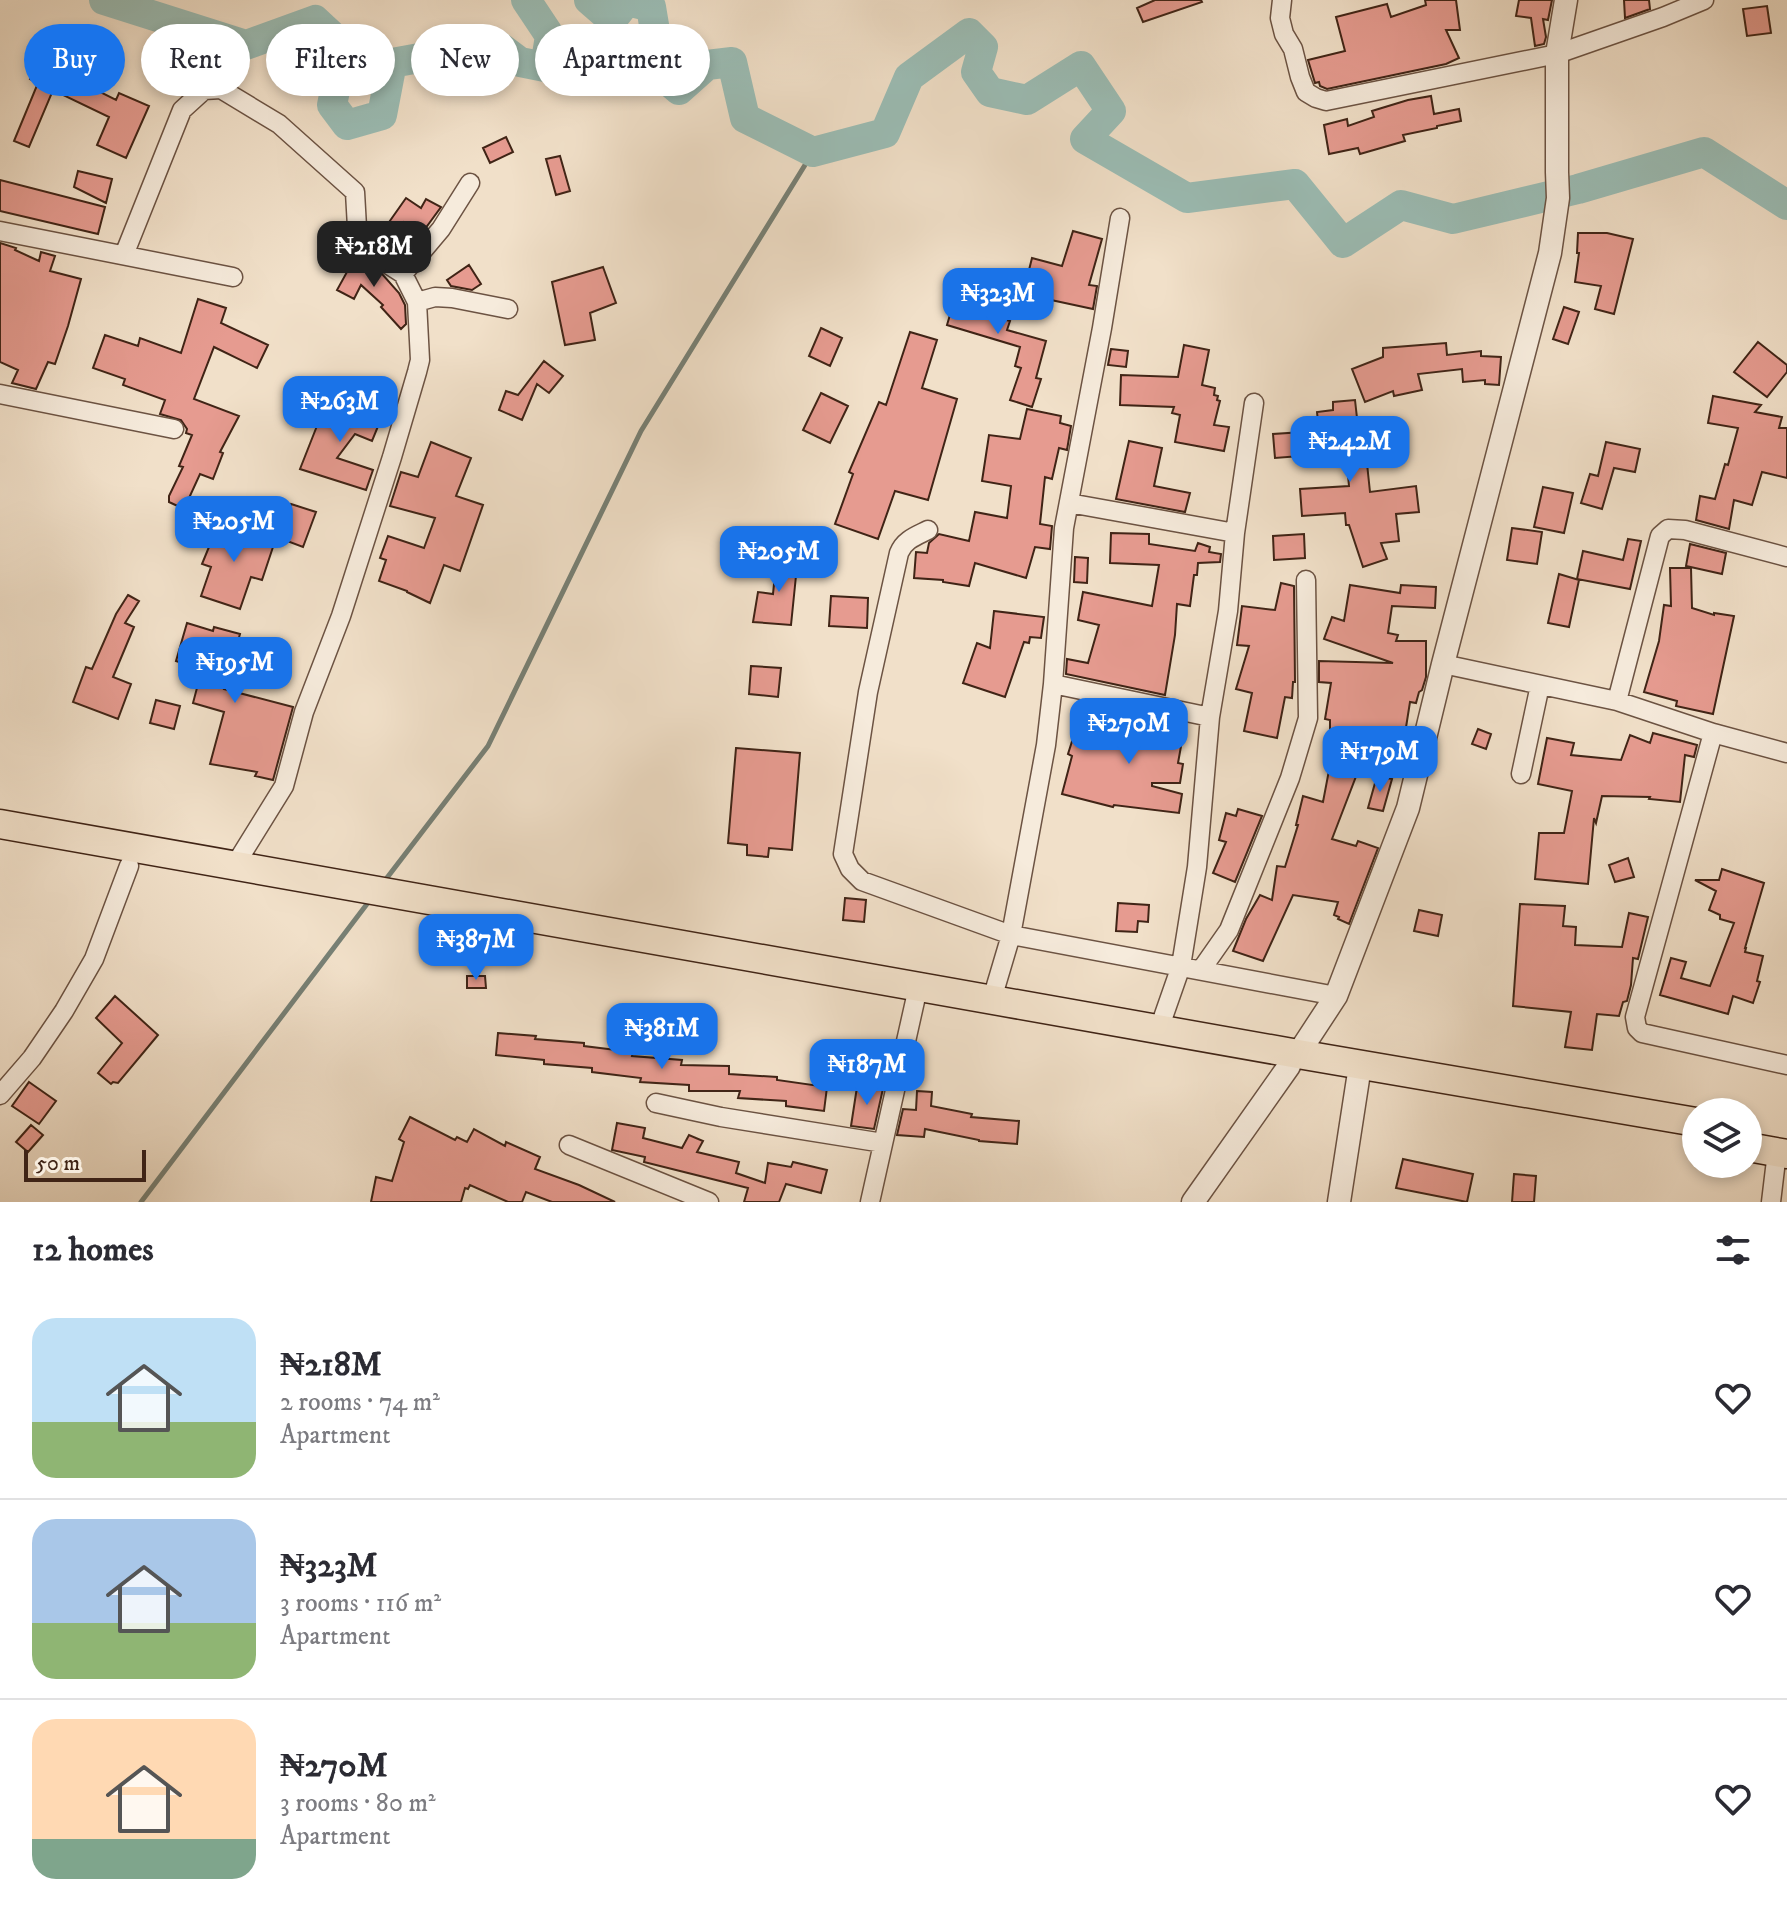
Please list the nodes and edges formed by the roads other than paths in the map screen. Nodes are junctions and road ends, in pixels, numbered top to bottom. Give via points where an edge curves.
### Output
1 (1282, 0) edge
2 (1566, 0) edge
3 (1704, 0) edge
4 (1557, 54) junction
5 (470, 183) dead end
6 (1120, 218) dead end
7 (0, 231) edge
8 (124, 255) junction
9 (403, 274) junction
10 (233, 277) dead end
11 (417, 302) junction
12 (508, 309) dead end
13 (0, 394) edge
14 (1254, 403) dead end
15 (174, 429) dead end
16 (1069, 503) junction
17 (928, 530) dead end
18 (1235, 533) junction
19 (1787, 557) edge
20 (1306, 580) dead end
21 (1443, 664) junction
22 (1053, 684) junction
23 (1540, 685) junction
24 (1617, 701) junction
25 (1210, 717) junction
26 (1713, 733) junction
27 (1787, 753) edge
28 (1521, 774) dead end
29 (0, 824) edge
30 (0, 843) edge
31 (235, 865) junction
32 (129, 866) junction
33 (1011, 935) junction
34 (1181, 966) junction
35 (1201, 970) junction
36 (1336, 996) junction
37 (992, 999) junction
38 (915, 1001) junction
39 (1159, 1029) junction
40 (1294, 1060) junction
41 (1787, 1065) edge
42 (1358, 1079) junction
43 (0, 1095) edge
44 (656, 1103) dead end
45 (1633, 1119) junction
46 (1682, 1121) edge
47 (1682, 1134) edge
48 (1762, 1138) edge
49 (883, 1143) junction
50 (569, 1145) dead end
51 (1762, 1147) edge
52 (1784, 1148) edge
53 (709, 1202) edge
54 (870, 1202) edge
55 (1193, 1202) edge
56 (1339, 1202) edge
57 (1771, 1202) edge

1 - 4 street via 1284,34 1306,92 1326,101
2 - 4 street
3 - 4 street
4 - 21 street via 1558,198 1550,253
5 - 9 street
6 - 16 street
7 - 8 street
8 - 9 street via 182,110 204,90 221,89 279,124 355,192 358,245
8 - 10 street
9 - 11 street
11 - 12 street via 452,298
11 - 31 street via 417,372 341,616 304,712 284,786
13 - 15 street
14 - 18 street
16 - 18 street
16 - 22 street
17 - 33 street via 899,553 868,692 843,854 862,881
18 - 25 street
19 - 24 street via 1668,529 1660,536
20 - 35 street via 1308,718 1290,778 1229,930
21 - 23 street
21 - 36 street via 1408,808
22 - 25 street
22 - 33 street
23 - 24 street
23 - 28 street
24 - 26 street
25 - 34 street via 1197,867
26 - 27 street
26 - 41 street via 1635,1017 1637,1028
29 - 31 main road
30 - 32 main road
31 - 37 main road
32 - 38 main road
32 - 43 street via 94,959 32,1058
33 - 34 street
33 - 37 street
34 - 35 street
34 - 39 street
35 - 36 street
36 - 40 street
37 - 39 main road
38 - 40 main road
38 - 49 street
39 - 40 main road
40 - 42 main road
40 - 45 main road
40 - 55 street
42 - 45 main road
42 - 56 street
44 - 49 street
45 - 46 main road
45 - 47 main road
48 - 52 main road
49 - 54 street
50 - 53 street
51 - 52 main road
52 - 57 street

